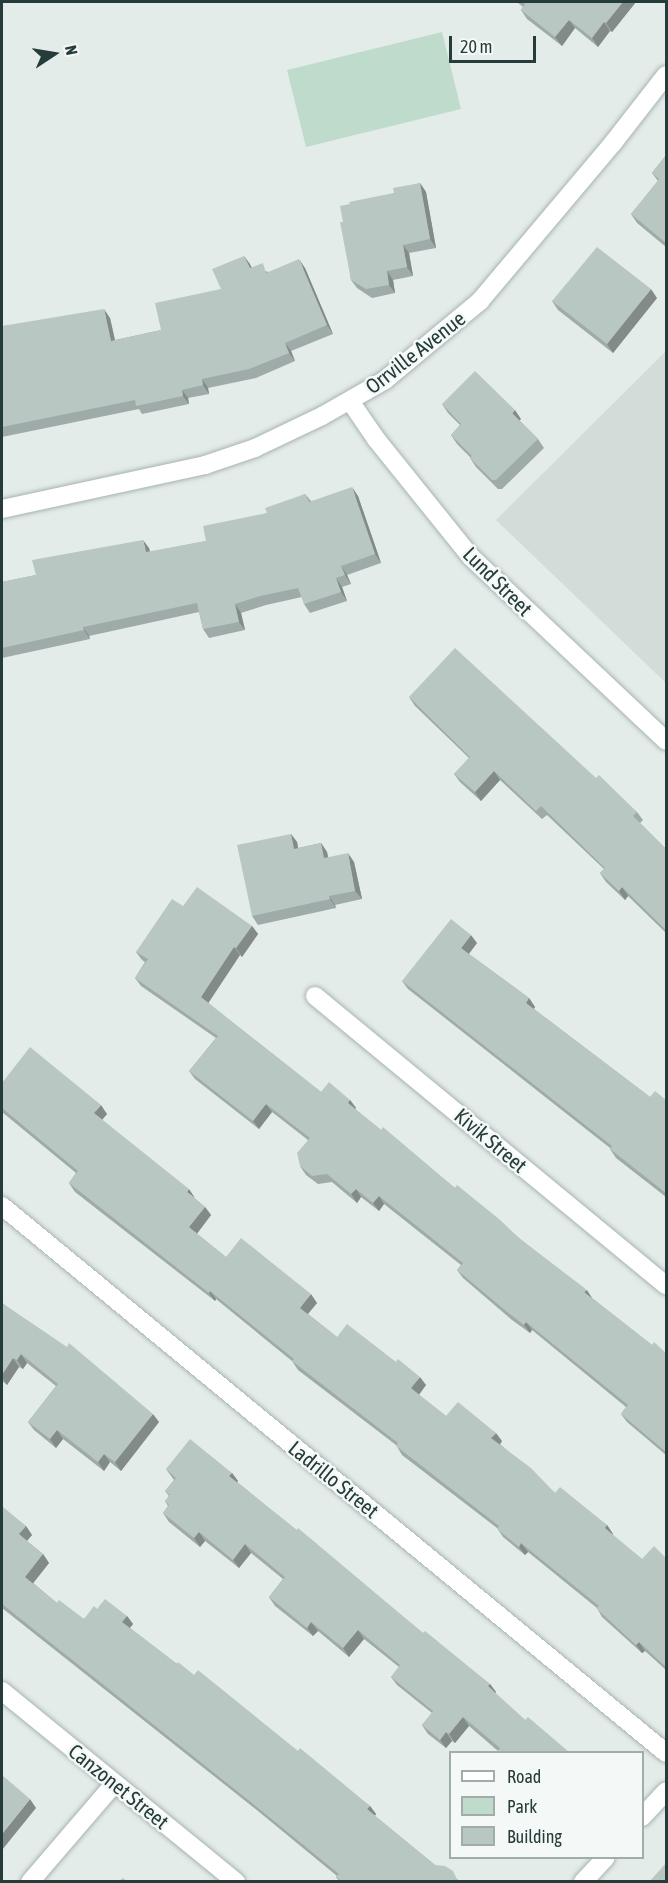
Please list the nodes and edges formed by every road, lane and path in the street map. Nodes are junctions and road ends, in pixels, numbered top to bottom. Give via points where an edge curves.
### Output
1 (666, 75) edge
2 (350, 401) junction
3 (2, 509) edge
4 (666, 741) edge
5 (315, 996) dead end
6 (2, 1206) edge
7 (666, 1285) edge
8 (2, 1691) edge
9 (666, 1753) edge
10 (115, 1783) junction
11 (666, 1791) edge
12 (644, 1815) edge
13 (603, 1859) edge
14 (30, 1881) edge
15 (236, 1881) edge
16 (583, 1881) edge

1 - 2 street, Orrville Avenue via 614,143 480,301 395,374
2 - 3 street, Orrville Avenue via 255,448 205,465
2 - 4 street, Lund Street via 376,440 471,557
5 - 7 street, Kivik Street
6 - 9 street, Ladrillo Street
8 - 10 street, Canzonet Street
10 - 14 street
10 - 15 street, Canzonet Street
11 - 12 street
13 - 16 street

